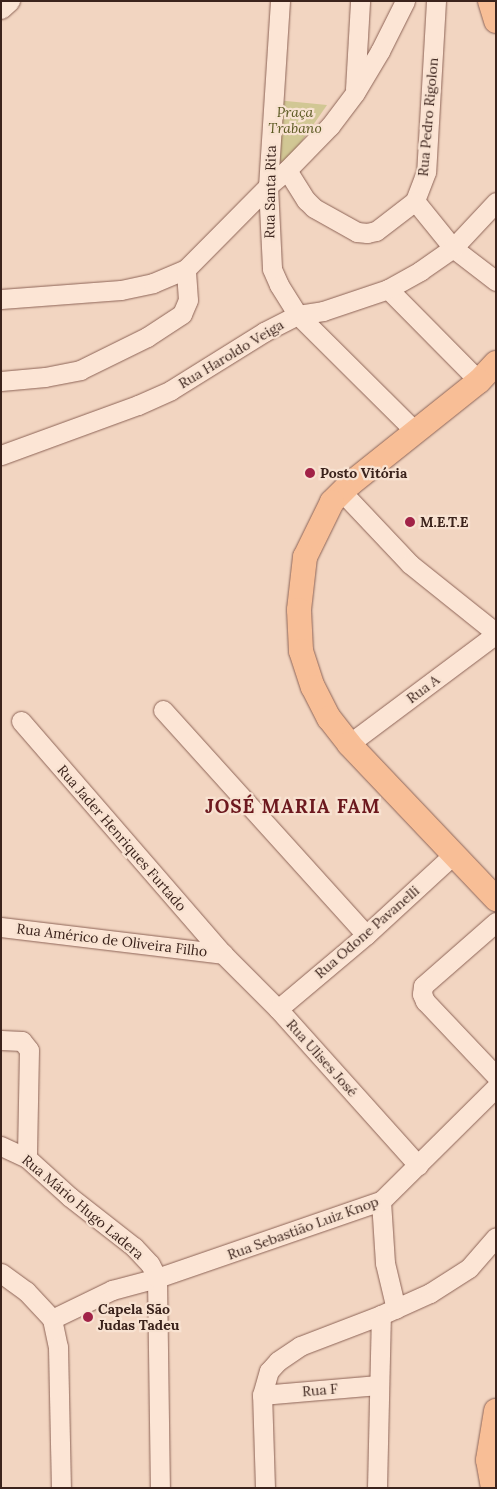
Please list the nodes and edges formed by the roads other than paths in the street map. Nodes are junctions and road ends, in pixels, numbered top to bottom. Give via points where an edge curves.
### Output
1 (10, 1) edge
2 (280, 1) edge
3 (360, 1) edge
4 (405, 1) edge
5 (436, 1) edge
6 (490, 1) edge
7 (1, 9) edge
8 (496, 21) edge
9 (355, 93) junction
10 (287, 170) junction
11 (268, 186) junction
12 (415, 201) junction
13 (496, 202) edge
14 (453, 248) junction
15 (186, 269) junction
16 (496, 281) edge
17 (388, 289) junction
18 (1, 299) edge
19 (298, 315) junction
20 (496, 363) edge
21 (3, 376) edge
22 (479, 381) junction
23 (416, 432) junction
24 (1, 455) edge
25 (342, 492) junction
26 (496, 633) edge
27 (163, 710) dead end
28 (22, 721) dead end
29 (349, 744) junction
30 (454, 854) junction
31 (496, 899) edge
32 (496, 922) edge
33 (1, 927) edge
34 (366, 935) junction
35 (223, 954) junction
36 (278, 1008) junction
37 (1, 1040) edge
38 (496, 1076) edge
39 (496, 1087) edge
40 (1, 1146) edge
41 (27, 1158) junction
42 (418, 1165) junction
43 (381, 1201) junction
44 (496, 1237) edge
45 (1, 1273) edge
46 (157, 1278) junction
47 (389, 1312) junction
48 (52, 1319) junction
49 (378, 1386) junction
50 (262, 1395) junction
51 (496, 1411) edge
52 (61, 1488) edge
53 (160, 1488) edge
54 (265, 1488) edge
55 (377, 1488) edge
56 (493, 1488) edge

1 - 7 street
2 - 11 street, Rua Santa Rita
3 - 9 street
4 - 9 street
5 - 12 street, Rua Pedro Rigolon via 426,172
6 - 8 main road
9 - 10 street via 330,126
10 - 11 street
10 - 12 street via 314,208 357,232 376,231
11 - 15 street
11 - 19 street, Rua Santa Rita via 272,269 278,285
12 - 14 street
13 - 14 street, Rua Haroldo Veiga
14 - 16 street
14 - 17 street, Rua Haroldo Veiga
15 - 18 street via 153,283 121,290
15 - 21 street via 188,300 182,314 147,337 80,370 45,377
17 - 19 street, Rua Haroldo Veiga via 323,311
17 - 22 street
19 - 23 street, Rua Santa Rita
19 - 24 street, Rua Haroldo Veiga via 138,406
20 - 22 main road
22 - 23 main road
23 - 25 main road
25 - 26 street via 410,564
25 - 29 main road via 332,502 305,557 299,610 301,651 313,687 329,718
26 - 29 street, Rua A
27 - 34 street
28 - 35 street, Rua Jader Henriques Furtado
29 - 30 main road
30 - 31 main road
30 - 34 street, Rua Odone Pavanelli
32 - 38 street via 423,986 422,994
33 - 35 street, Rua Américo de Oliveira Filho
34 - 36 street, Rua Odone Pavanelli
35 - 36 street, Rua Ulises José
36 - 42 street, Rua Ulises José
37 - 41 street via 22,1040 27,1045
39 - 42 street, Rua Sebastião Luiz Knop
40 - 41 street, Rua Mário Hugo Ladera
41 - 46 street, Rua Mário Hugo Ladera via 134,1247 150,1264
42 - 43 street, Rua Sebastião Luiz Knop
43 - 46 street, Rua Sebastião Luiz Knop
43 - 47 street
44 - 47 street via 469,1268 430,1293
45 - 48 street via 26,1291
46 - 48 street, Rua Sebastião Luiz Knop via 112,1290
46 - 53 street
47 - 49 street
47 - 50 street via 300,1346 278,1361 270,1371
48 - 52 street via 58,1347
49 - 50 street, Rua F
49 - 55 street
50 - 54 street
51 - 56 main road via 488,1460

